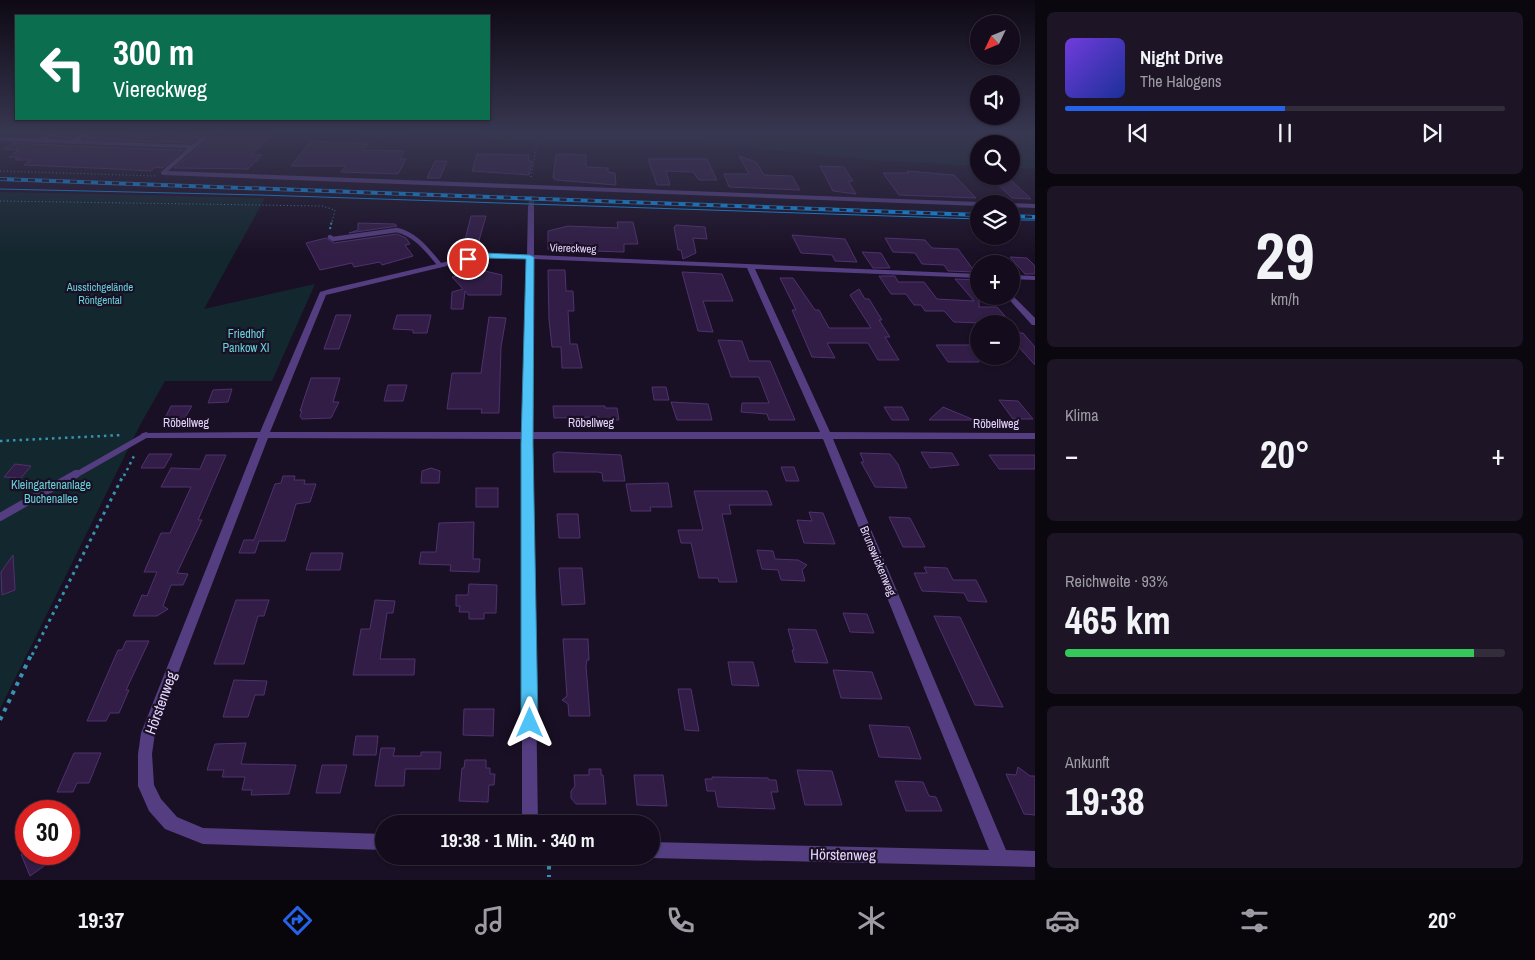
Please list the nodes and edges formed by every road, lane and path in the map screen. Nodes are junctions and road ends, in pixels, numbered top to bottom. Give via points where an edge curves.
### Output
1 (53, 173) edge
2 (163, 173) edge
3 (164, 173) edge
4 (532, 173) edge
5 (533, 188) junction
6 (532, 196) tunnel mouth
7 (0, 201) edge
8 (970, 204) edge
9 (531, 206) tunnel mouth
10 (1020, 206) edge
11 (1035, 206) edge
12 (330, 237) joint
13 (530, 257) junction
14 (440, 265) junction
15 (750, 266) junction
16 (970, 276) edge
17 (1020, 277) edge
18 (1035, 278) edge
19 (1018, 305) edge
20 (1035, 323) edge
21 (146, 435) junction
22 (264, 435) junction
23 (527, 435) junction
24 (826, 436) junction
25 (1035, 436) edge
26 (0, 441) edge
27 (0, 517) edge
28 (0, 720) edge
29 (530, 815) edge
30 (375, 842) edge
31 (660, 850) edge
32 (1001, 858) junction
33 (1035, 859) edge
34 (549, 865) edge
35 (549, 877) dead end

1 - 2 path via 153,177
3 - 5 street
4 - 5 path via 530,184
5 - 6 street
5 - 8 street
7 - 12 path via 334,208
9 - 13 street
10 - 11 street
12 - 14 lane via 407,231
13 - 14 street, Viereckweg via 484,255
13 - 15 street, Viereckweg
13 - 23 street
14 - 22 street, Viereckweg via 323,294
15 - 16 street, Viereckweg
15 - 24 street, Brunswickenweg
17 - 18 street
19 - 20 street
21 - 22 street, Röbellweg
21 - 26 path
21 - 27 lane
21 - 28 path
22 - 23 street, Röbellweg
22 - 30 street, Hörstenweg via 148,733 146,786 155,805 171,823 203,836
23 - 24 street, Röbellweg
23 - 29 street
24 - 25 street, Röbellweg
24 - 32 street, Brunswickenweg
31 - 32 street, Hörstenweg
32 - 33 street, Hörstenweg
34 - 35 path

